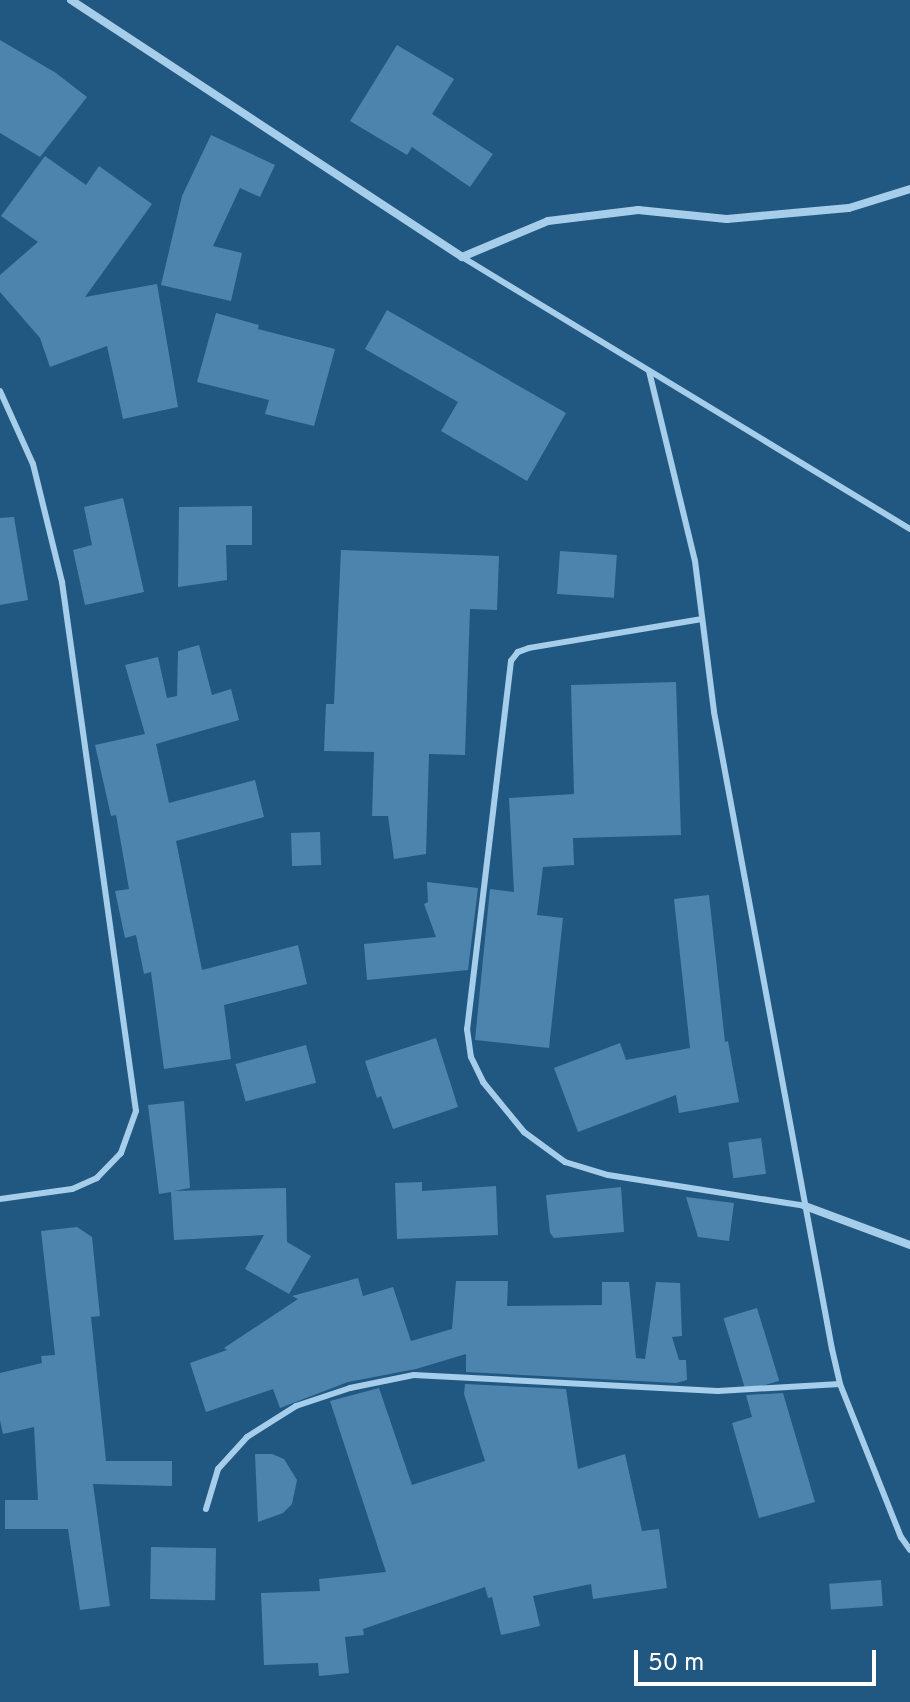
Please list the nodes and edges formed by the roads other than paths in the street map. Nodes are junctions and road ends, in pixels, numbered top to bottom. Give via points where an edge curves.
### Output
1 (71, 0) edge
2 (910, 189) edge
3 (462, 257) junction
4 (649, 371) junction
5 (0, 391) edge
6 (910, 529) edge
7 (702, 619) junction
8 (0, 1199) edge
9 (805, 1206) junction
10 (910, 1245) edge
11 (840, 1384) junction
12 (206, 1509) dead end
13 (910, 1531) edge
14 (901, 1537) junction
15 (910, 1550) edge

1 - 3 street
2 - 3 street via 849,208 727,219 638,210 548,221
3 - 4 lane
4 - 6 lane
4 - 7 lane via 695,561
5 - 8 lane via 33,464 62,582 136,1111 121,1153 97,1178 72,1189
7 - 9 lane via 714,712
7 - 9 lane via 529,648 511,661 467,1029 471,1057 483,1082 524,1132 565,1162 608,1175
9 - 10 street
9 - 11 lane
11 - 12 lane via 718,1391 414,1375 363,1385 296,1406 247,1437 218,1469
11 - 14 lane
13 - 14 lane
14 - 15 lane

